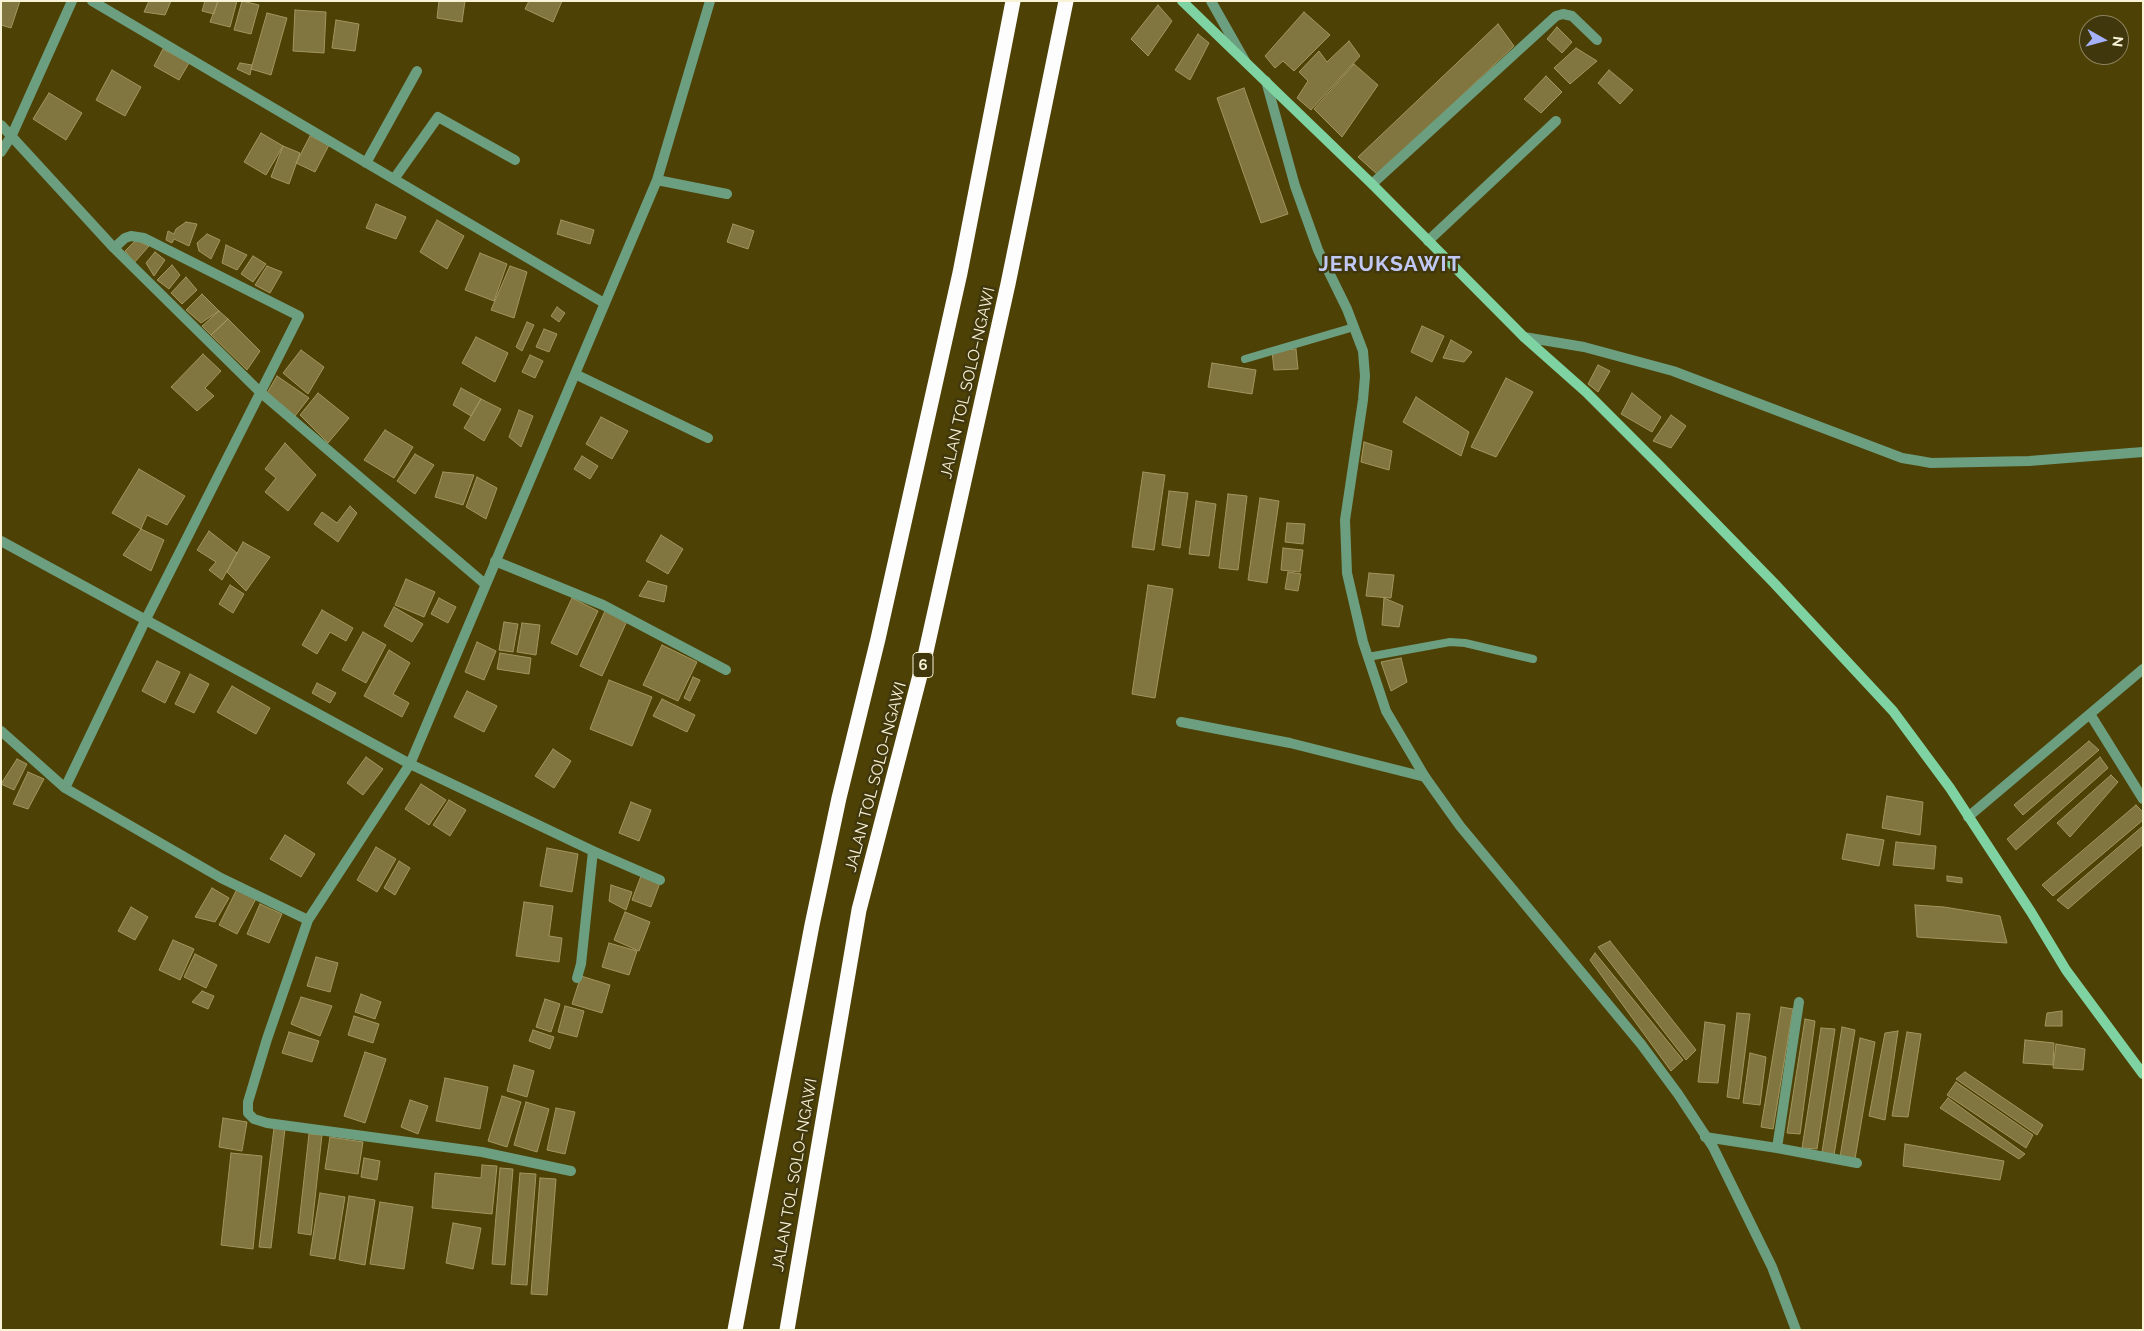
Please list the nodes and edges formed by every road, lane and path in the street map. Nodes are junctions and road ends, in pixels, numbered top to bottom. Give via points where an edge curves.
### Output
1 (72, 1) edge
2 (92, 1) edge
3 (710, 1) edge
4 (1014, 1) edge
5 (1066, 1) edge
6 (1182, 1) edge
7 (1211, 1) edge
8 (1597, 40) dead end
9 (1244, 61) junction
10 (416, 71) dead end
11 (1266, 82) junction
12 (1556, 121) dead end
13 (1, 125) edge
14 (12, 135) junction
15 (1, 152) edge
16 (515, 160) dead end
17 (366, 163) junction
18 (394, 179) junction
19 (657, 180) junction
20 (1372, 184) junction
21 (728, 194) dead end
22 (1428, 241) junction
23 (114, 248) junction
24 (604, 303) junction
25 (1354, 327) junction
26 (1524, 337) junction
27 (1245, 359) dead end
28 (575, 374) junction
29 (260, 392) junction
30 (708, 438) dead end
31 (2143, 452) edge
32 (1, 541) edge
33 (495, 561) junction
34 (485, 584) junction
35 (146, 619) junction
36 (1368, 657) junction
37 (1533, 659) dead end
38 (2143, 669) edge
39 (726, 670) dead end
40 (2090, 714) junction
41 (1181, 722) dead end
42 (1, 731) edge
43 (410, 764) junction
44 (1425, 776) junction
45 (65, 788) junction
46 (2143, 799) edge
47 (1968, 817) junction
48 (593, 851) junction
49 (660, 880) dead end
50 (308, 920) junction
51 (577, 978) dead end
52 (1799, 1002) dead end
53 (2143, 1074) edge
54 (1705, 1137) junction
55 (1777, 1148) junction
56 (1858, 1163) dead end
57 (571, 1171) dead end
58 (736, 1330) edge
59 (787, 1330) edge
60 (1796, 1330) edge

1 - 14 street
2 - 17 street
3 - 19 street
4 - 58 highway, JALAN TOL SOLO–NGAWI via 960,273 814,916
5 - 59 highway, JALAN TOL SOLO–NGAWI / 6 via 1008,284 925,656 860,910
6 - 9 main road
7 - 9 street
8 - 20 street via 1572,16 1556,16
9 - 11 main road
10 - 17 street
11 - 20 main road
11 - 25 street via 1295,186 1318,250
12 - 22 street
13 - 14 street
14 - 15 street
14 - 23 street
16 - 18 street via 438,117
17 - 18 street
18 - 24 street
19 - 21 street
19 - 24 street
20 - 22 main road
22 - 26 main road
23 - 29 street
23 - 29 street via 125,238 144,238 299,316
24 - 28 street
25 - 27 lane
25 - 36 street via 1363,351 1365,376 1344,520 1346,564
26 - 31 street via 1584,347 1673,371 1911,460 1931,463 2029,461
26 - 47 main road via 1586,392 1666,472 1861,676 1893,711
28 - 30 street
28 - 33 street
29 - 34 street
29 - 35 street
32 - 35 street
33 - 34 street
33 - 39 street via 603,605
34 - 43 street
35 - 43 street
35 - 45 street
36 - 37 lane via 1450,642
36 - 44 street via 1386,711
38 - 40 street
40 - 46 street
40 - 47 street
41 - 44 street via 1290,743
42 - 45 street
43 - 48 street
43 - 50 street
44 - 54 street via 1460,826 1641,1044
45 - 50 street via 221,878
47 - 53 main road via 2066,970
48 - 49 street
48 - 51 street
50 - 57 street via 254,1078 248,1102 248,1113 254,1119 482,1152
52 - 55 street
54 - 55 street
54 - 60 street via 1713,1147 1772,1267
55 - 56 street

